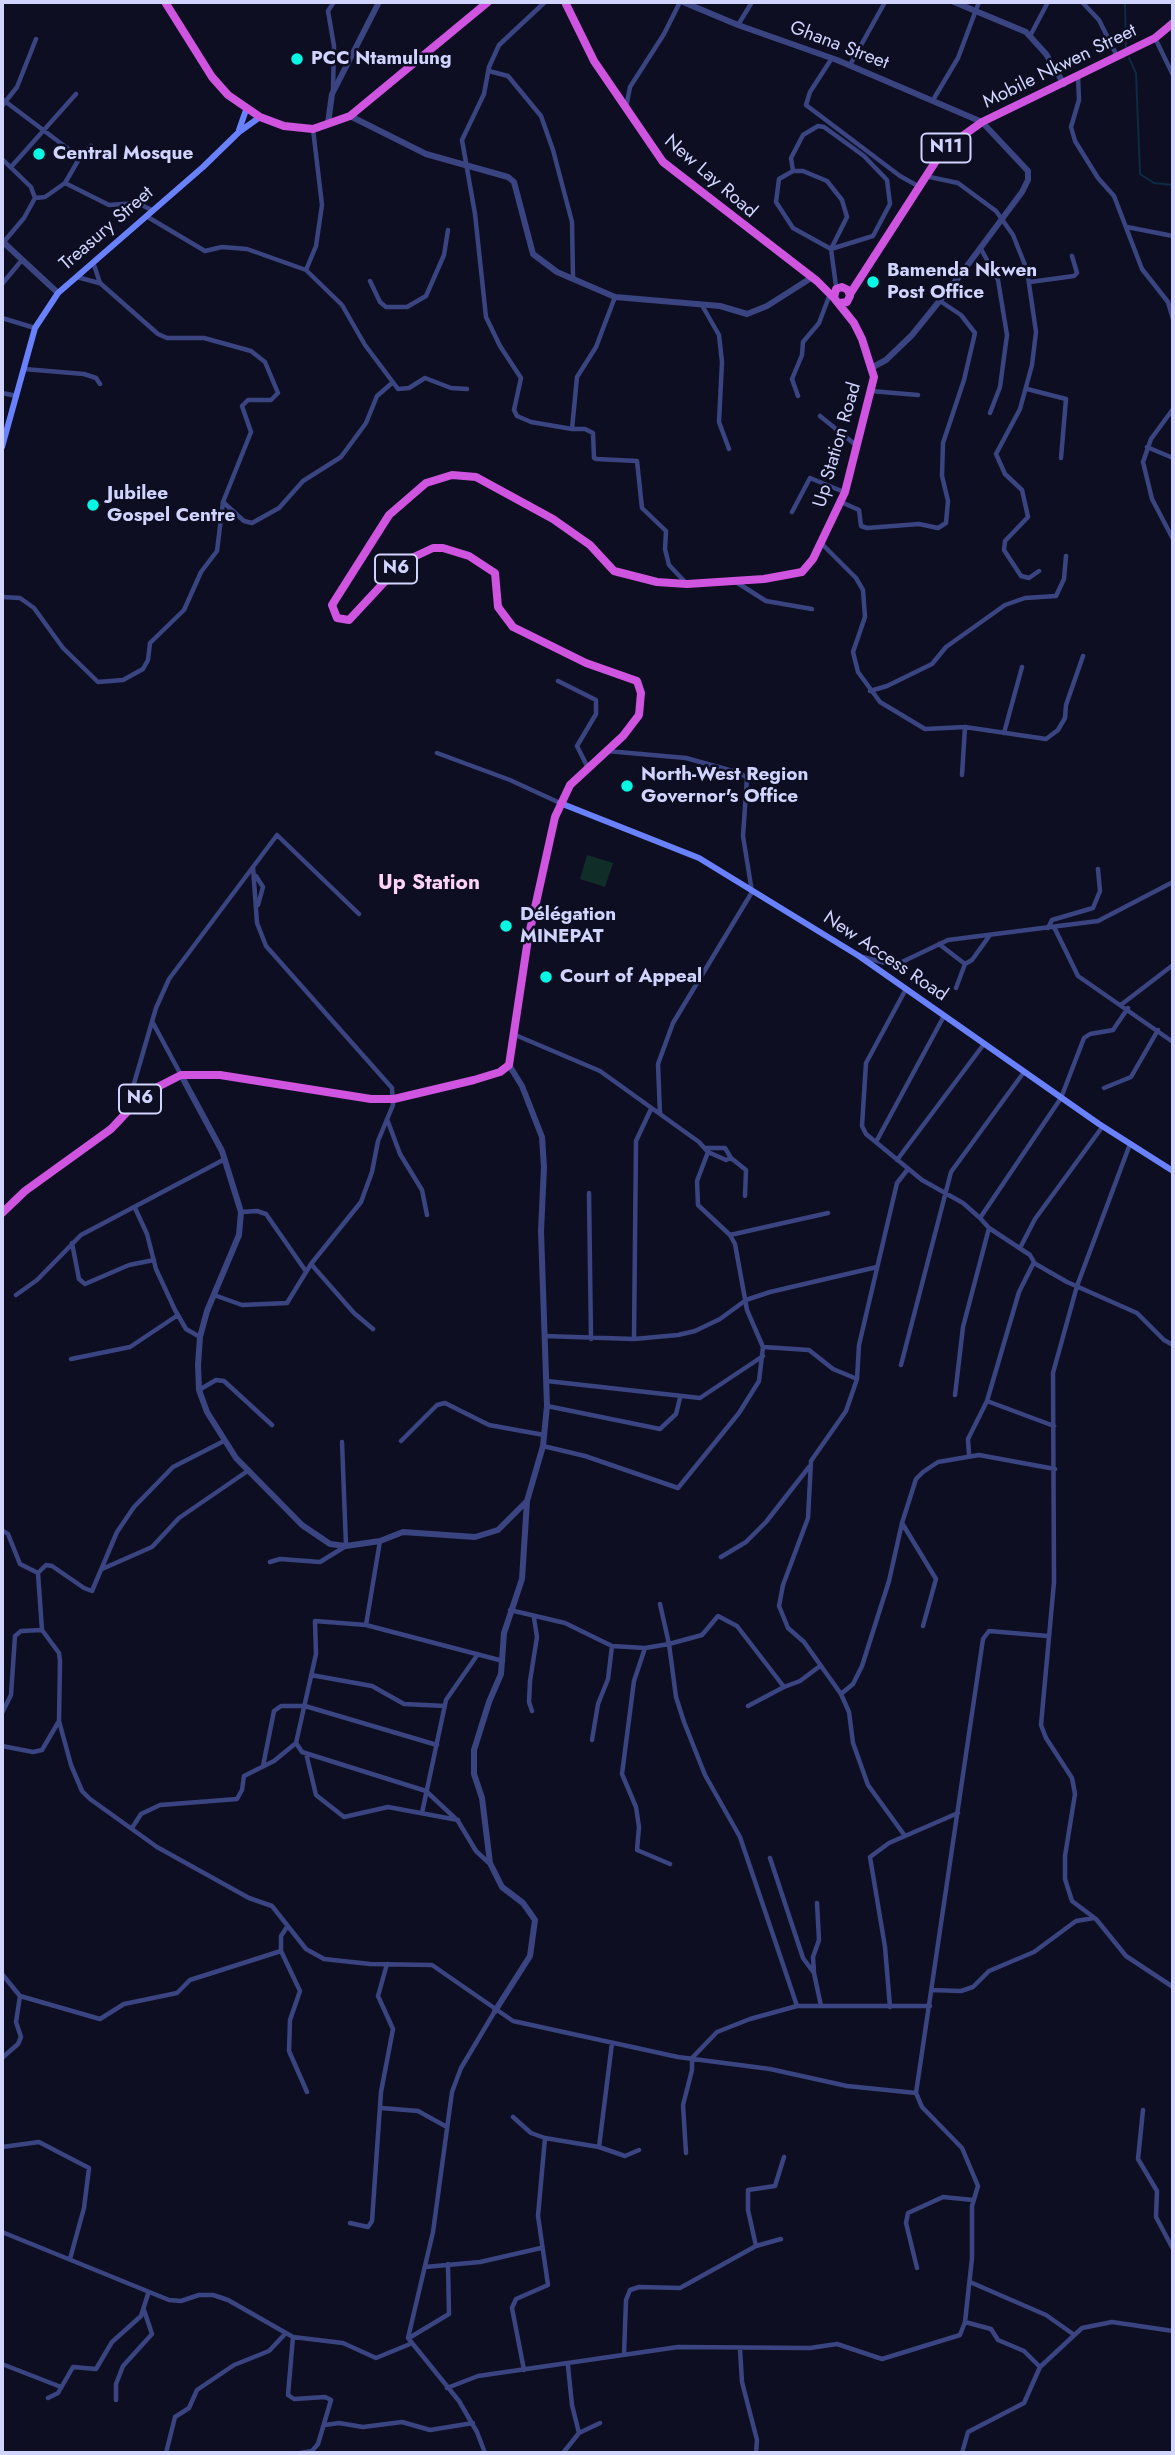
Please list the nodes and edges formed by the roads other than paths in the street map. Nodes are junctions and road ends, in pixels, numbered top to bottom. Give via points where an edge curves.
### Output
1 (165, 2) edge
2 (334, 2) edge
3 (379, 2) edge
4 (488, 2) edge
5 (545, 2) edge
6 (565, 2) edge
7 (681, 2) edge
8 (752, 2) edge
9 (885, 2) edge
10 (954, 2) edge
11 (979, 2) edge
12 (1048, 2) edge
13 (1082, 2) edge
14 (975, 9) junction
15 (1173, 23) edge
16 (738, 25) junction
17 (1030, 36) junction
18 (1156, 38) junction
19 (36, 39) dead end
20 (1118, 57) junction
21 (832, 58) junction
22 (850, 65) junction
23 (489, 71) junction
24 (1079, 75) junction
25 (1173, 75) edge
26 (1064, 84) junction
27 (75, 94) dead end
28 (332, 94) junction
29 (933, 100) junction
30 (3, 103) edge
31 (626, 109) junction
32 (246, 110) junction
33 (350, 116) junction
34 (260, 117) junction
35 (982, 122) junction
36 (328, 123) junction
37 (42, 129) junction
38 (313, 129) junction
39 (239, 132) junction
40 (91, 146) dead end
41 (2, 159) edge
42 (79, 159) junction
43 (11, 167) junction
44 (467, 167) junction
45 (793, 171) junction
46 (925, 176) junction
47 (65, 183) junction
48 (918, 186) junction
49 (35, 198) junction
50 (152, 210) junction
51 (145, 216) junction
52 (1004, 218) junction
53 (1126, 227) junction
54 (448, 230) dead end
55 (1173, 236) edge
56 (2, 243) edge
57 (831, 248) junction
58 (981, 249) junction
59 (1072, 256) dead end
60 (22, 260) junction
61 (93, 262) junction
62 (306, 270) junction
63 (861, 274) junction
64 (76, 277) junction
65 (573, 278) junction
66 (814, 279) junction
67 (370, 281) dead end
68 (1030, 282) junction
69 (2, 284) edge
70 (100, 284) junction
71 (58, 293) junction
72 (837, 293) junction
73 (850, 295) junction
74 (615, 297) junction
75 (939, 301) junction
76 (703, 307) junction
77 (1172, 307) edge
78 (2, 318) edge
79 (1173, 319) edge
80 (854, 323) junction
81 (35, 328) junction
82 (873, 367) junction
83 (23, 369) junction
84 (392, 383) junction
85 (100, 384) dead end
86 (467, 389) dead end
87 (1027, 389) junction
88 (871, 391) junction
89 (2, 393) edge
90 (918, 395) dead end
91 (17, 396) junction
92 (798, 396) dead end
93 (1173, 409) edge
94 (990, 413) dead end
95 (820, 416) dead end
96 (572, 429) junction
97 (2, 446) edge
98 (857, 446) junction
99 (1147, 447) junction
100 (729, 449) dead end
101 (1061, 458) dead end
102 (1173, 458) edge
103 (845, 492) junction
104 (223, 502) junction
105 (841, 502) junction
106 (792, 512) dead end
107 (1173, 539) edge
108 (822, 544) junction
109 (1066, 556) dead end
110 (1039, 571) dead end
111 (735, 582) junction
112 (687, 584) junction
113 (2, 597) edge
114 (812, 609) dead end
115 (1083, 656) dead end
116 (1021, 667) dead end
117 (558, 681) dead end
118 (870, 691) junction
119 (965, 727) junction
120 (1004, 733) junction
121 (607, 751) junction
122 (437, 753) dead end
123 (588, 768) junction
124 (962, 775) dead end
125 (560, 803) junction
126 (253, 867) junction
127 (1098, 869) dead end
128 (1173, 882) edge
129 (752, 892) junction
130 (359, 914) dead end
131 (1051, 927) junction
132 (990, 935) junction
133 (939, 944) junction
134 (859, 956) junction
135 (965, 964) junction
136 (1173, 965) edge
137 (906, 988) junction
138 (956, 988) dead end
139 (1122, 1004) junction
140 (1128, 1008) junction
141 (944, 1016) junction
142 (152, 1022) junction
143 (1157, 1030) junction
144 (513, 1034) junction
145 (1173, 1042) edge
146 (984, 1044) junction
147 (509, 1065) junction
148 (1024, 1072) junction
149 (181, 1075) junction
150 (1104, 1088) dead end
151 (1062, 1098) junction
152 (394, 1099) junction
153 (652, 1109) junction
154 (126, 1112) junction
155 (660, 1114) junction
156 (386, 1118) junction
157 (1103, 1126) junction
158 (876, 1142) junction
159 (1130, 1143) junction
160 (707, 1150) junction
161 (731, 1158) junction
162 (225, 1159) junction
163 (897, 1160) junction
164 (908, 1168) junction
165 (1173, 1171) edge
166 (589, 1193) dead end
167 (945, 1194) junction
168 (745, 1196) dead end
169 (135, 1208) junction
170 (241, 1212) junction
171 (2, 1213) edge
172 (828, 1213) dead end
173 (427, 1215) dead end
174 (980, 1218) junction
175 (989, 1228) junction
176 (730, 1235) junction
177 (72, 1242) junction
178 (1020, 1248) junction
179 (154, 1260) junction
180 (1034, 1262) junction
181 (311, 1264) junction
182 (877, 1267) junction
183 (305, 1270) junction
184 (1077, 1286) junction
185 (16, 1295) dead end
186 (214, 1295) junction
187 (746, 1300) junction
188 (178, 1315) junction
189 (373, 1329) dead end
190 (544, 1336) junction
191 (200, 1337) junction
192 (591, 1339) junction
193 (634, 1339) junction
194 (1173, 1345) edge
195 (763, 1347) junction
196 (762, 1356) junction
197 (71, 1359) dead end
198 (901, 1365) dead end
199 (857, 1379) junction
200 (547, 1381) junction
201 (199, 1390) junction
202 (955, 1395) dead end
203 (680, 1398) junction
204 (988, 1401) junction
205 (547, 1406) junction
206 (272, 1425) dead end
207 (1054, 1426) junction
208 (545, 1435) junction
209 (224, 1441) junction
210 (342, 1441) dead end
211 (401, 1441) dead end
212 (543, 1446) junction
213 (969, 1455) junction
214 (809, 1466) junction
215 (1055, 1469) junction
216 (249, 1470) junction
217 (527, 1501) junction
218 (902, 1523) junction
219 (2, 1530) edge
220 (380, 1541) junction
221 (346, 1546) junction
222 (721, 1557) dead end
223 (270, 1562) dead end
224 (102, 1569) junction
225 (38, 1573) junction
226 (660, 1604) dead end
227 (510, 1610) junction
228 (534, 1618) junction
229 (366, 1625) junction
230 (923, 1626) dead end
231 (42, 1630) junction
232 (1048, 1636) junction
233 (669, 1644) junction
234 (612, 1646) junction
235 (645, 1648) junction
236 (478, 1654) junction
237 (503, 1661) junction
238 (820, 1666) junction
239 (312, 1675) junction
240 (784, 1687) junction
241 (841, 1694) junction
242 (305, 1706) junction
243 (445, 1706) junction
244 (748, 1706) dead end
245 (532, 1711) dead end
246 (2, 1713) edge
247 (59, 1721) junction
248 (592, 1740) dead end
249 (296, 1742) junction
250 (437, 1745) junction
251 (2, 1746) edge
252 (306, 1754) junction
253 (263, 1766) junction
254 (426, 1791) junction
255 (959, 1812) junction
256 (422, 1813) junction
257 (458, 1821) junction
258 (132, 1828) junction
259 (905, 1836) junction
260 (770, 1858) dead end
261 (490, 1863) junction
262 (670, 1864) dead end
263 (817, 1903) dead end
264 (1095, 1918) junction
265 (287, 1927) junction
266 (281, 1951) junction
267 (387, 1964) junction
268 (814, 1973) junction
269 (2, 1974) edge
270 (1173, 1987) edge
271 (932, 1990) junction
272 (20, 1996) junction
273 (797, 2006) junction
274 (821, 2006) junction
275 (930, 2006) junction
276 (890, 2007) junction
277 (495, 2011) junction
278 (612, 2043) junction
279 (2, 2058) edge
280 (692, 2058) junction
281 (307, 2092) dead end
282 (916, 2093) junction
283 (381, 2108) junction
284 (1143, 2110) dead end
285 (513, 2117) dead end
286 (447, 2127) junction
287 (545, 2138) junction
288 (2, 2147) edge
289 (599, 2147) junction
290 (639, 2150) dead end
291 (687, 2153) dead end
292 (784, 2157) dead end
293 (973, 2200) junction
294 (350, 2223) dead end
295 (2, 2232) edge
296 (781, 2239) dead end
297 (755, 2246) junction
298 (541, 2248) junction
299 (1173, 2249) edge
300 (70, 2259) junction
301 (448, 2264) junction
302 (425, 2267) junction
303 (916, 2268) dead end
304 (970, 2282) junction
305 (148, 2294) junction
306 (144, 2309) junction
307 (965, 2322) junction
308 (1173, 2331) edge
309 (285, 2334) junction
310 (1073, 2334) junction
311 (293, 2337) junction
312 (408, 2338) junction
313 (410, 2344) junction
314 (740, 2349) junction
315 (624, 2355) junction
316 (2, 2364) edge
317 (568, 2365) junction
318 (1040, 2367) junction
319 (524, 2370) junction
320 (61, 2388) junction
321 (447, 2388) junction
322 (48, 2398) dead end
323 (117, 2400) dead end
324 (473, 2423) junction
325 (600, 2423) dead end
326 (325, 2425) junction
327 (579, 2433) junction
328 (166, 2453) edge
329 (300, 2453) edge
330 (485, 2453) edge
331 (563, 2453) edge
332 (756, 2453) edge
333 (962, 2453) edge

1 - 32 highway via 212,77
2 - 28 street via 328,11 334,46
3 - 28 street
4 - 33 highway
5 - 23 street via 499,45
6 - 31 highway, New Lay Road / N6 via 594,61
7 - 16 street, Ghana Street
7 - 31 street via 630,87
8 - 16 street
9 - 22 street
10 - 14 street
11 - 14 street
12 - 17 street
13 - 20 street via 1099,20
14 - 17 street via 1016,25
14 - 29 street via 958,58
15 - 18 highway, Mobile Nkwen Street / N11
16 - 21 street, Ghana Street
17 - 26 street
18 - 20 highway, Mobile Nkwen Street / N11
18 - 25 street
19 - 30 street via 17,87
20 - 24 highway, Mobile Nkwen Street / N11
21 - 22 street, Ghana Street
21 - 48 street via 806,105
22 - 29 street, Ghana Street
23 - 44 street via 484,94 462,140
23 - 65 street via 508,76 541,117 572,222
24 - 26 highway, Mobile Nkwen Street / N11
24 - 53 street via 1072,134 1114,196
26 - 35 highway, Mobile Nkwen Street / N11
27 - 37 street
28 - 36 street
29 - 35 street, Ghana Street
30 - 37 street
31 - 66 highway, New Lay Road / N6 via 663,162
32 - 34 highway
32 - 39 main road
33 - 36 highway
33 - 44 street via 403,145
34 - 38 highway
34 - 39 main road, Treasury Street
35 - 46 highway, Mobile Nkwen Street / N11 via 943,150
35 - 52 street via 1028,171 1028,180
36 - 38 highway
37 - 42 street
37 - 43 street
38 - 62 street via 321,205 316,246
39 - 50 main road, Treasury Street
40 - 42 street
41 - 43 street
42 - 47 street
43 - 49 street via 31,187
44 - 65 street via 512,179 533,254
44 - 96 street via 486,317 521,378 514,410 523,419
45 - 57 street via 827,181 842,200 847,217
45 - 57 street via 779,179 776,202 793,228
45 - 57 street via 791,158 803,135 818,126 864,156 887,180 890,204 873,236
46 - 48 highway, Mobile Nkwen Street / N11
46 - 52 street via 958,183
47 - 49 street
47 - 50 street via 108,205 137,203
48 - 63 highway, Mobile Nkwen Street / N11 via 889,238
49 - 56 street
50 - 51 main road, Treasury Street
51 - 61 main road, Treasury Street
51 - 62 street via 205,251 247,249
52 - 58 street
52 - 68 street
53 - 55 street
53 - 77 street via 1142,269
54 - 67 street via 444,255 426,296 407,307 386,307
56 - 60 street
57 - 72 street
58 - 75 street
58 - 94 street via 998,281 1006,335 1000,387
59 - 68 street via 1074,276
60 - 69 street
60 - 71 street
61 - 64 main road, Treasury Street
61 - 70 street
62 - 84 street via 342,305
63 - 72 highway, N11
63 - 73 highway, N11
64 - 70 street
64 - 71 main road, Treasury Street
65 - 74 street
66 - 72 highway, N6
66 - 76 street via 754,312
68 - 87 street via 1036,332
70 - 104 street via 162,337 223,342 251,351 265,362 278,393 271,400 248,400 242,406 251,432
71 - 81 main road, Treasury Street
72 - 73 highway, N6
72 - 73 highway via 847,302
72 - 80 highway, N6
72 - 92 street via 803,342 792,379
73 - 80 highway, N6
74 - 76 street
74 - 96 street via 596,348 578,377
75 - 82 street via 886,360
75 - 105 street via 961,315 975,333 943,443 946,523 941,528 919,524 867,528 861,526 859,510
76 - 100 street via 719,335 719,422
77 - 79 street
78 - 81 street
80 - 82 highway, Up Station Road / N6
81 - 83 main road, Treasury Street
82 - 88 highway, Up Station Road / N6
83 - 85 street via 84,373
83 - 91 main road, Treasury Street
84 - 86 street via 402,390 425,379
84 - 104 street via 375,400 366,423 341,457 303,481 279,508 251,523
87 - 101 street via 1066,399
87 - 110 street via 996,454 1005,474 1022,491 1028,517 1003,547 1021,576 1029,578
88 - 90 street
88 - 98 highway, Up Station Road / N6
89 - 91 street
91 - 97 main road, Treasury Street
93 - 99 street
95 - 98 street
96 - 112 street via 593,433 597,459 636,461 642,508 666,531 669,565
98 - 103 highway, Up Station Road / N6
99 - 102 street
99 - 107 street via 1143,462 1149,490
103 - 105 highway, Up Station Road / N6
103 - 106 street via 810,478
104 - 113 street via 217,551 201,572 184,610 150,643 146,665 127,679 93,679 59,644 34,608 20,598
105 - 108 highway, Up Station Road / N6
108 - 111 highway, Up Station Road / N6 via 802,572
108 - 118 street via 863,590 865,617 853,652
109 - 118 street via 1064,579 1056,596 1006,605 946,647 932,664
111 - 112 highway, Up Station Road / N6
111 - 114 street via 766,601
112 - 121 highway, Up Station Road / N6 via 614,571 590,545 553,519 463,474 426,483 390,515 332,605 337,618 349,620 403,562 418,553 443,548 470,556 495,573 498,607 513,627 586,663 636,681 641,693 639,715
115 - 120 street via 1065,718 1052,736 1031,739
116 - 120 street
117 - 123 street via 596,700 596,714 577,746
118 - 119 street via 885,706 925,729
119 - 120 street
119 - 124 street
121 - 123 highway, Up Station Road / N6
121 - 129 street via 686,758 747,778 743,836
122 - 125 street
123 - 125 highway, Up Station Road / N6
125 - 129 main road, New Access Road via 698,858
125 - 144 highway, Up Station Road / N6 via 528,939
126 - 130 street via 277,835
126 - 142 street via 169,979
126 - 152 street via 258,932 266,946 392,1088
127 - 131 street via 1100,891 1093,908 1055,919
128 - 131 street via 1098,920
129 - 134 main road, New Access Road
129 - 155 street via 673,1023 658,1064
131 - 132 street
131 - 139 street via 1078,976
132 - 133 street
132 - 135 street
133 - 134 street via 889,964
133 - 135 street
134 - 137 main road, New Access Road
135 - 138 street
136 - 139 street
137 - 141 main road, New Access Road
137 - 158 street via 866,1063 862,1126
139 - 140 street
140 - 143 street
140 - 151 street via 1113,1030 1084,1038
141 - 146 main road, New Access Road
141 - 158 street
142 - 149 street
142 - 154 street
143 - 145 street
143 - 150 street via 1131,1077
144 - 147 highway, Up Station Road / N6
144 - 153 street via 600,1071
146 - 148 main road, New Access Road
146 - 163 street
147 - 152 highway, N6 via 474,1080
147 - 190 street via 542,1137
148 - 151 main road, New Access Road
148 - 167 street via 959,1159
149 - 152 highway, N6 via 220,1074
149 - 154 highway, N6 via 154,1087
149 - 162 street
151 - 157 main road, New Access Road
151 - 174 street
152 - 156 street
153 - 155 street
153 - 193 street via 636,1140
154 - 171 highway, N6 via 111,1129
155 - 160 street
156 - 173 street via 422,1191
156 - 181 street via 361,1202
157 - 159 main road, New Access Road
157 - 178 street via 1035,1219
158 - 163 street
159 - 165 main road, New Access Road
159 - 184 street
160 - 161 street
160 - 161 street via 725,1148
160 - 176 street via 697,1181 698,1205
161 - 168 street via 746,1170
162 - 169 street
162 - 170 street
163 - 164 street
164 - 167 street
164 - 182 street via 897,1183
166 - 192 street
167 - 174 street
167 - 198 street
169 - 177 street
169 - 179 street
170 - 183 street via 266,1214
170 - 186 street via 239,1235
172 - 176 street
174 - 175 street
175 - 178 street
175 - 202 street via 963,1327
176 - 187 street
177 - 179 street via 79,1279 85,1284
177 - 185 street via 37,1280
178 - 180 street
179 - 188 street
180 - 184 street
180 - 204 street via 1019,1292
181 - 183 street
181 - 189 street
182 - 187 street
182 - 199 street via 859,1346
183 - 186 street via 287,1303 242,1305
184 - 194 street via 1137,1313
184 - 207 street via 1053,1373
186 - 191 street
187 - 193 street via 695,1331
187 - 195 street
188 - 191 street via 186,1329
188 - 197 street via 130,1348
190 - 192 street
190 - 200 street
191 - 201 street
192 - 193 street
195 - 196 street
195 - 199 street via 809,1350
196 - 203 street via 704,1396
196 - 212 street via 759,1381 739,1413 678,1488
199 - 214 street via 846,1411
200 - 203 street
200 - 205 street
201 - 206 street via 216,1380 224,1381
201 - 209 street
203 - 205 street via 676,1414 660,1429
204 - 207 street
204 - 213 street via 968,1439
205 - 208 street
207 - 215 street
208 - 211 street via 489,1425 445,1403 437,1405
208 - 212 street
209 - 216 street
209 - 224 street via 187,1458 161,1478 125,1519
210 - 221 street
212 - 217 street
213 - 215 street
213 - 218 street via 937,1462 916,1479
214 - 222 street via 766,1522 746,1542
214 - 238 street via 808,1518 779,1606 788,1628
215 - 232 street via 1054,1582
216 - 221 street via 302,1525 330,1544
216 - 224 street via 178,1518 152,1547
217 - 220 street via 498,1530 475,1537 403,1532
217 - 227 street via 522,1579
218 - 230 street via 936,1579
218 - 241 street via 862,1666 853,1684
219 - 225 street via 20,1564
220 - 221 street
220 - 229 street
221 - 223 street via 320,1562
224 - 225 street via 92,1591 52,1566 46,1565
225 - 231 street
226 - 233 street
227 - 228 street
227 - 237 street
228 - 234 street via 565,1623
228 - 245 street
229 - 236 street
229 - 239 street via 314,1622
231 - 246 street via 21,1630 15,1636 10,1695
231 - 247 street via 59,1653
232 - 255 street via 989,1631 984,1635
232 - 264 street via 1041,1725 1072,1778 1075,1794 1065,1879 1072,1901
233 - 235 street
233 - 240 street via 702,1635 716,1617 725,1618 737,1626
233 - 273 street via 684,1722 705,1775 740,1837
234 - 235 street
234 - 248 street
235 - 262 street via 634,1681 622,1774 636,1807 637,1850
236 - 237 street
236 - 243 street
237 - 261 street via 474,1757
238 - 240 street
238 - 241 street
239 - 242 street
239 - 243 street via 372,1686 404,1704
240 - 244 street
241 - 259 street via 868,1785
242 - 249 street
242 - 250 street
242 - 253 street via 276,1707
243 - 250 street
247 - 251 street via 42,1750
247 - 258 street via 82,1791
249 - 252 street via 297,1749
249 - 253 street
250 - 254 street
252 - 254 street
252 - 256 street via 316,1795 344,1817 387,1807
253 - 258 street via 244,1776 237,1798 160,1805 141,1814
254 - 256 street
254 - 257 street
255 - 259 street
255 - 271 street
256 - 257 street
257 - 261 street via 476,1852
258 - 265 street via 157,1847 272,1906
259 - 276 street via 870,1857
260 - 268 street via 799,1948
261 - 277 street via 502,1887 531,1912 535,1930 530,1956
263 - 268 street via 819,1940
264 - 270 street via 1126,1956
264 - 271 street via 1076,1921 1034,1952 989,1971 973,1987
265 - 266 street via 281,1936
265 - 267 street via 306,1950 324,1959
266 - 272 street via 190,1980 177,1993 124,2004 100,2020
266 - 281 street via 300,1991 288,2034 293,2065
267 - 277 street via 432,1965
267 - 283 street via 378,1996 393,2029
268 - 274 street
269 - 272 street
271 - 275 street
272 - 279 street via 16,2022 20,2041
273 - 274 street
273 - 280 street via 717,2032
274 - 276 street
275 - 276 street
275 - 282 street
277 - 278 street via 513,2021
277 - 286 street via 461,2068
278 - 280 street
278 - 289 street
280 - 282 street
280 - 291 street via 682,2105
282 - 293 street via 922,2107 968,2158 978,2186
283 - 286 street via 418,2111
283 - 294 street via 372,2221 368,2227
284 - 299 street via 1138,2159 1157,2191 1156,2217
285 - 287 street via 531,2133
286 - 302 street
287 - 289 street
287 - 298 street via 538,2195
288 - 300 street via 39,2142 89,2168
289 - 290 street via 625,2156
292 - 297 street via 775,2186 748,2190
293 - 303 street via 943,2197 908,2213
293 - 304 street
295 - 300 street
296 - 297 street
297 - 315 street via 680,2288 630,2290
298 - 301 street
298 - 319 street via 548,2285 512,2303
300 - 305 street
301 - 302 street
301 - 312 street via 449,2314
302 - 312 street
304 - 307 street
304 - 310 street via 1046,2315
305 - 306 street
305 - 309 street via 181,2301 212,2295
306 - 320 street via 112,2342 96,2369 73,2367
306 - 323 street via 152,2333 123,2367 116,2384
307 - 314 street via 957,2337 882,2360 837,2344
307 - 318 street via 991,2329 998,2340 1024,2351
308 - 310 street via 1112,2322
309 - 311 street
309 - 328 street via 269,2351 234,2365 197,2390 189,2408 175,2417
310 - 318 street
311 - 313 street via 343,2343 376,2358
311 - 326 street via 288,2395 294,2399 329,2398
312 - 313 street
313 - 321 street
314 - 315 street via 678,2347
314 - 332 street
315 - 317 street
316 - 320 street
317 - 319 street
317 - 327 street
318 - 333 street via 1024,2403 974,2426 964,2438
319 - 321 street via 463,2379
320 - 322 street
321 - 324 street
324 - 326 street via 430,2430 402,2423
324 - 330 street
325 - 327 street
326 - 329 street via 316,2448
327 - 331 street

